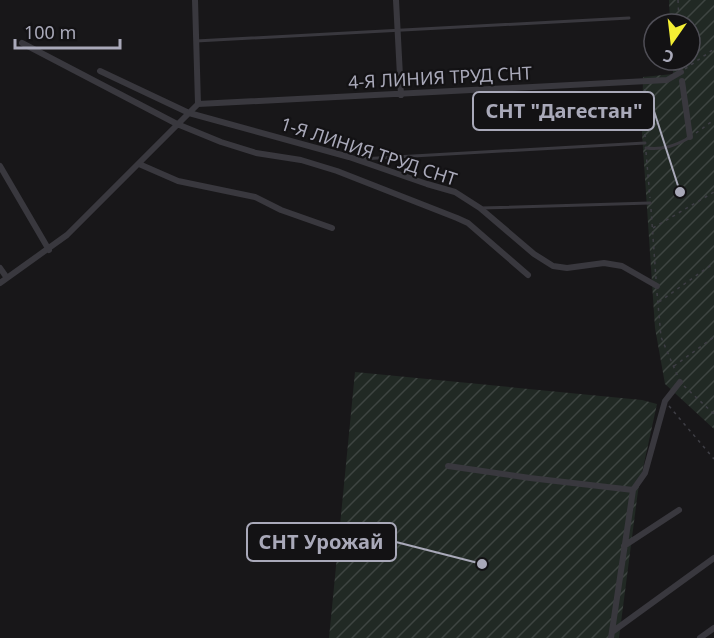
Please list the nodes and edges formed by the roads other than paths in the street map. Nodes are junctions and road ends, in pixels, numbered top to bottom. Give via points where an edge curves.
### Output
1 (195, 0) edge
2 (396, 0) edge
3 (629, 18) dead end
4 (397, 31) junction
5 (196, 41) junction
6 (22, 43) dead end
7 (100, 71) dead end
8 (681, 72) dead end
9 (682, 81) dead end
10 (401, 95) junction
11 (198, 104) junction
12 (189, 113) junction
13 (177, 124) junction
14 (690, 137) joint
15 (645, 143) road end
16 (646, 148) road end
17 (355, 159) junction
18 (139, 164) junction
19 (0, 166) edge
20 (650, 203) road end
21 (480, 208) junction
22 (333, 228) dead end
23 (49, 250) junction
24 (0, 268) edge
25 (528, 275) dead end
26 (7, 278) junction
27 (0, 283) edge
28 (657, 286) road end
29 (680, 382) road end
30 (448, 466) dead end
31 (633, 490) junction
32 (679, 510) dead end
33 (624, 546) junction
34 (714, 558) edge
35 (714, 628) edge
36 (611, 635) edge
37 (700, 638) edge

1 - 5 street
2 - 4 street
3 - 4 lane
4 - 5 lane
4 - 10 street
5 - 11 street
6 - 13 street
7 - 12 street, 1-Я ЛИНИЯ ТРУД СНТ
8 - 10 street, 4-Я ЛИНИЯ ТРУД СНТ via 667,80
9 - 14 street
10 - 11 street, 4-Я ЛИНИЯ ТРУД СНТ
11 - 12 street
12 - 13 street
12 - 17 street, 1-Я ЛИНИЯ ТРУД СНТ
13 - 18 street
13 - 25 street via 239,149 337,171 457,218
14 - 16 lane via 659,150
15 - 17 lane
17 - 21 street, 1-Я ЛИНИЯ ТРУД СНТ via 455,192
18 - 22 street via 178,181 255,197
18 - 23 street
19 - 23 street
20 - 21 lane
21 - 28 street, 1-Я ЛИНИЯ ТРУД СНТ via 553,266 622,266
23 - 26 street
24 - 26 street
26 - 27 street
29 - 31 street via 665,401 645,473
30 - 31 street
31 - 33 street
32 - 33 street
33 - 36 street
34 - 36 street
35 - 37 street

